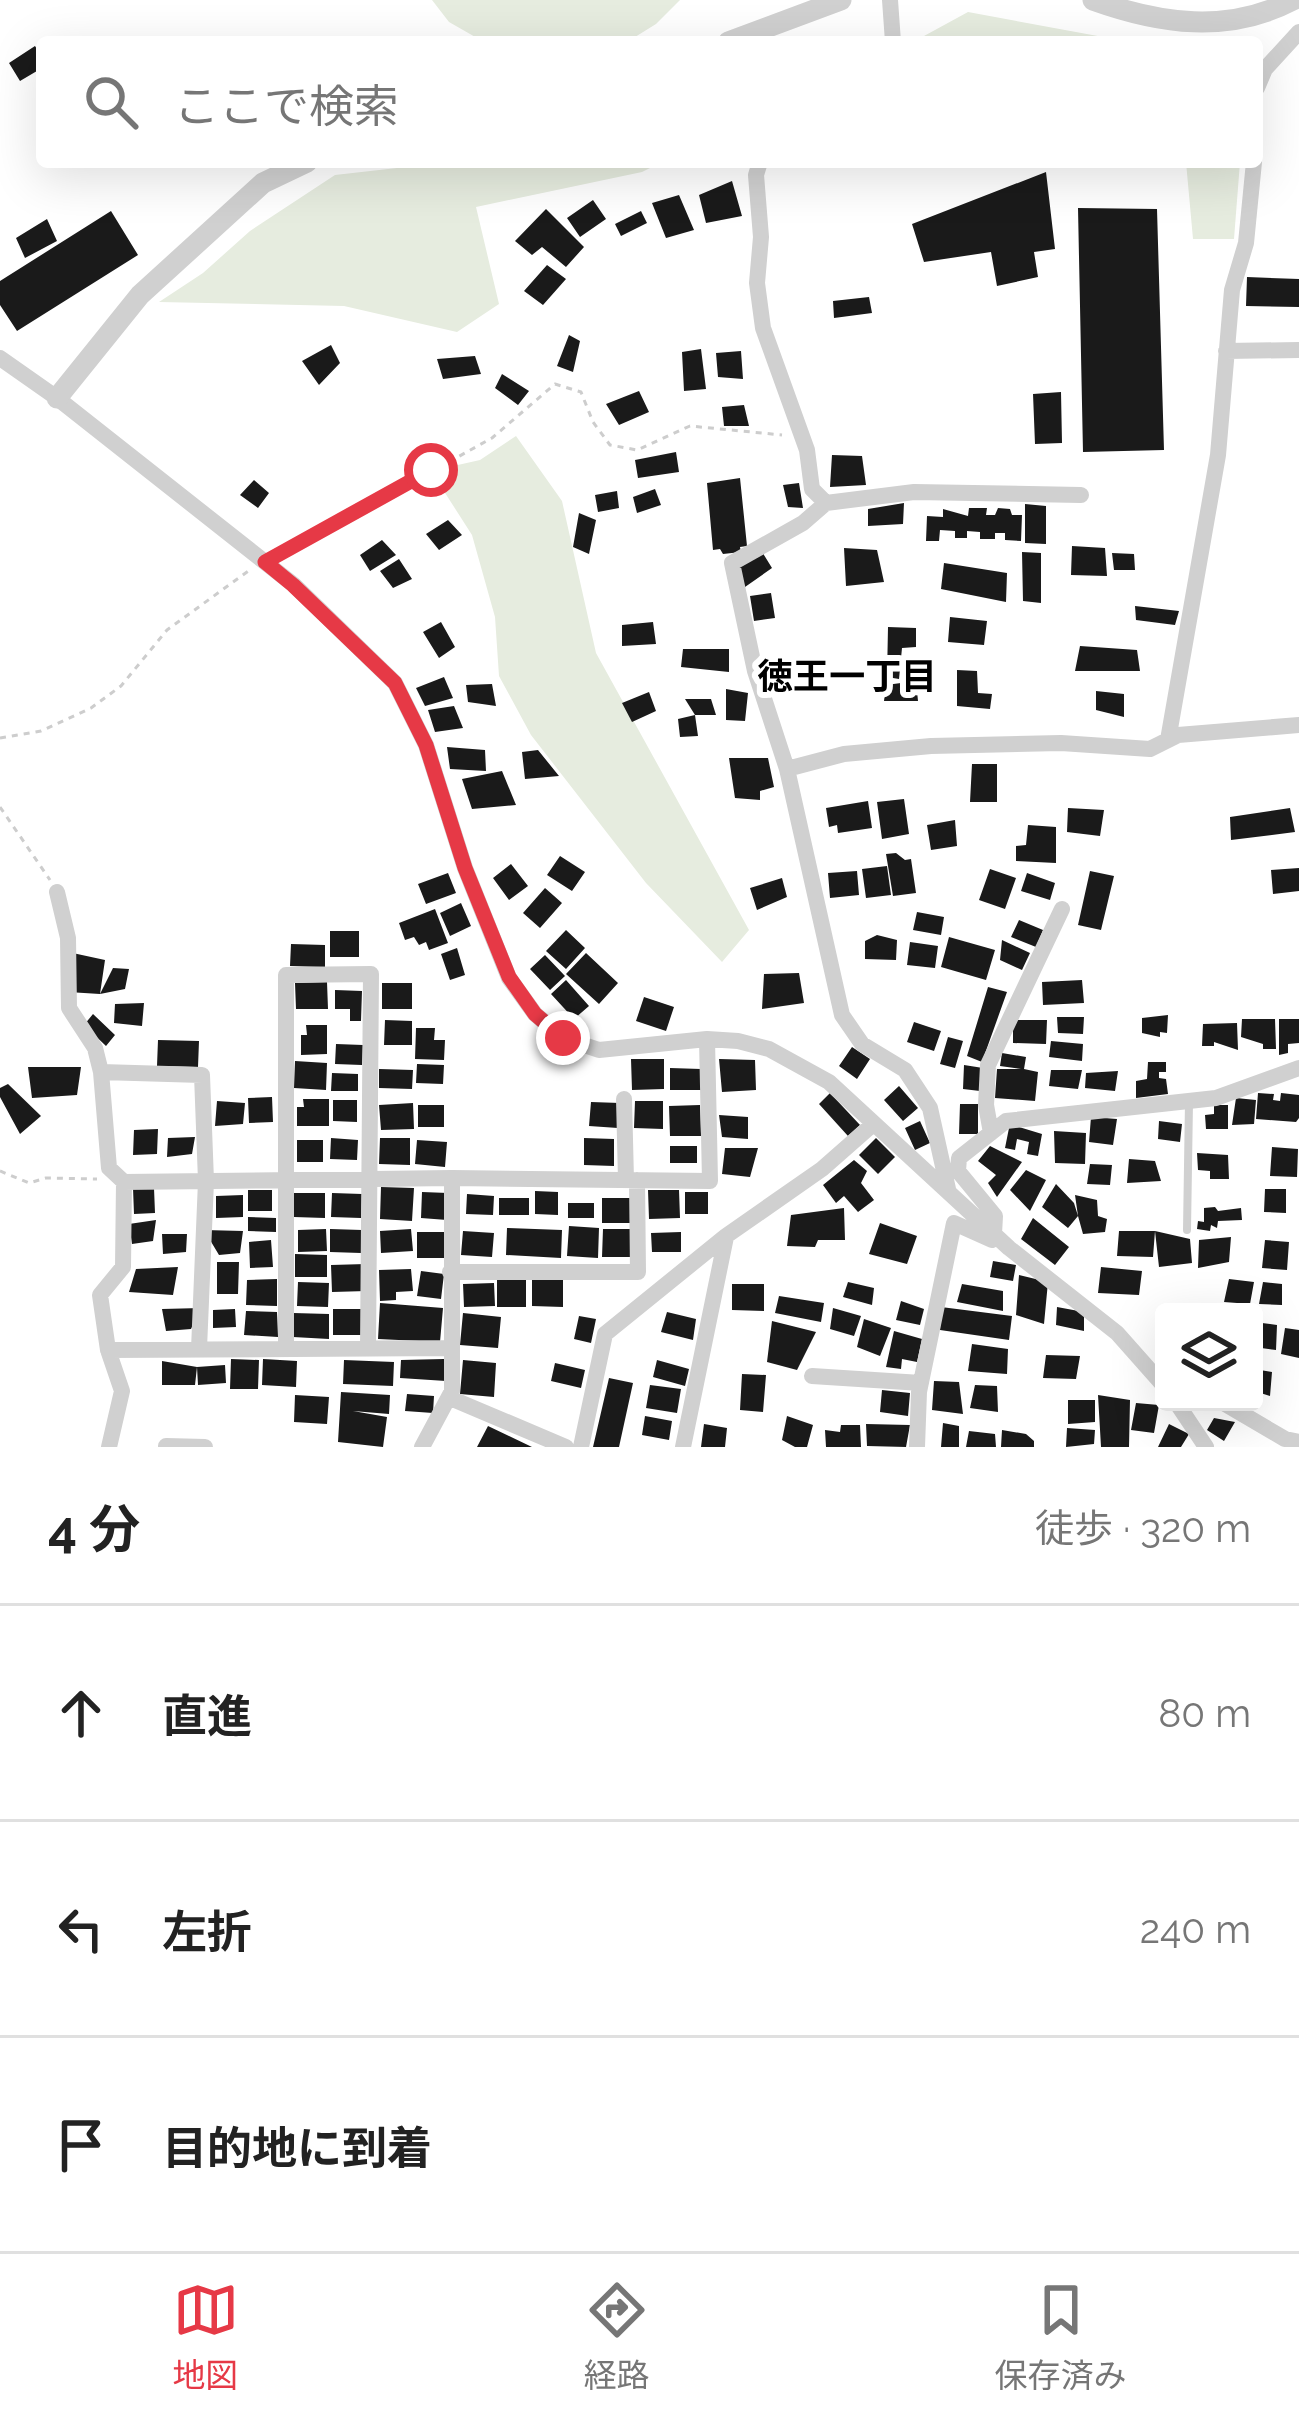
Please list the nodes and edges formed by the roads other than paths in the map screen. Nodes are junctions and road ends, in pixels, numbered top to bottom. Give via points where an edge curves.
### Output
1 (841, 0) edge
2 (890, 0) edge
3 (1093, 0) edge
4 (1292, 0) edge
5 (1299, 32) edge
6 (744, 36) edge
7 (893, 36) edge
8 (1263, 74) edge
9 (294, 168) edge
10 (758, 168) edge
11 (1253, 168) edge
12 (1299, 350) edge
13 (1226, 351) junction
14 (0, 358) edge
15 (57, 398) junction
16 (1081, 495) dead end
17 (826, 503) junction
18 (1299, 725) edge
19 (1168, 740) junction
20 (787, 769) junction
21 (58, 892) road end
22 (1061, 909) dead end
23 (706, 1039) junction
24 (1299, 1068) edge
25 (101, 1072) junction
26 (624, 1099) dead end
27 (1190, 1101) junction
28 (872, 1125) junction
29 (991, 1133) junction
30 (452, 1178) junction
31 (121, 1179) junction
32 (368, 1179) junction
33 (286, 1180) junction
34 (632, 1180) junction
35 (206, 1181) junction
36 (948, 1190) junction
37 (1187, 1230) dead end
38 (994, 1234) junction
39 (726, 1236) junction
40 (1010, 1248) junction
41 (450, 1272) junction
42 (286, 1348) junction
43 (368, 1348) junction
44 (449, 1348) junction
45 (199, 1349) junction
46 (108, 1350) junction
47 (1155, 1369) edge
48 (812, 1376) dead end
49 (921, 1383) junction
50 (450, 1398) junction
51 (1182, 1411) edge
52 (1237, 1411) edge
53 (1299, 1442) edge
54 (166, 1446) edge
55 (109, 1447) edge
56 (205, 1447) edge
57 (422, 1447) edge
58 (566, 1447) edge
59 (581, 1447) edge
60 (682, 1447) edge
61 (917, 1447) edge
62 (1206, 1447) edge

1 - 6 street
2 - 7 street
3 - 4 street via 1176,23 1267,13
5 - 8 street
9 - 15 street via 262,183 140,295
10 - 17 street via 764,328 807,450 812,489
11 - 13 street
12 - 13 street
13 - 19 street via 1218,455
14 - 15 street
15 - 23 street via 293,585 395,683 426,745 509,977 535,1014 563,1038 599,1050
16 - 17 street via 914,492
17 - 20 street via 731,563
18 - 19 street
19 - 20 street via 1150,749 931,746
20 - 36 street via 842,1015 862,1044 904,1070 930,1108
21 - 25 street via 69,1008
22 - 29 street via 988,1065
23 - 28 street via 770,1048 806,1066
23 - 34 street via 710,1181
24 - 27 street
25 - 31 street via 109,1168
25 - 35 street via 202,1075
26 - 34 street
27 - 29 street via 1006,1121
27 - 37 lane
28 - 36 street
28 - 39 street
29 - 38 street via 959,1158 958,1171 995,1216
30 - 32 street
30 - 34 street
30 - 41 street
31 - 35 street
31 - 46 street via 123,1267 100,1295
32 - 33 street
32 - 33 street via 371,974 286,975
32 - 43 street
33 - 35 street
33 - 42 street
34 - 41 street via 638,1272
35 - 45 street
36 - 38 street
38 - 40 street
39 - 59 street via 605,1334
39 - 60 street
40 - 47 street
40 - 49 street via 953,1222
41 - 44 street
42 - 43 street
42 - 45 street
43 - 44 street
44 - 50 street
45 - 46 street
46 - 55 street via 122,1391
48 - 49 street
49 - 61 street
50 - 57 street
50 - 58 street
51 - 62 street
52 - 53 street
54 - 56 street

